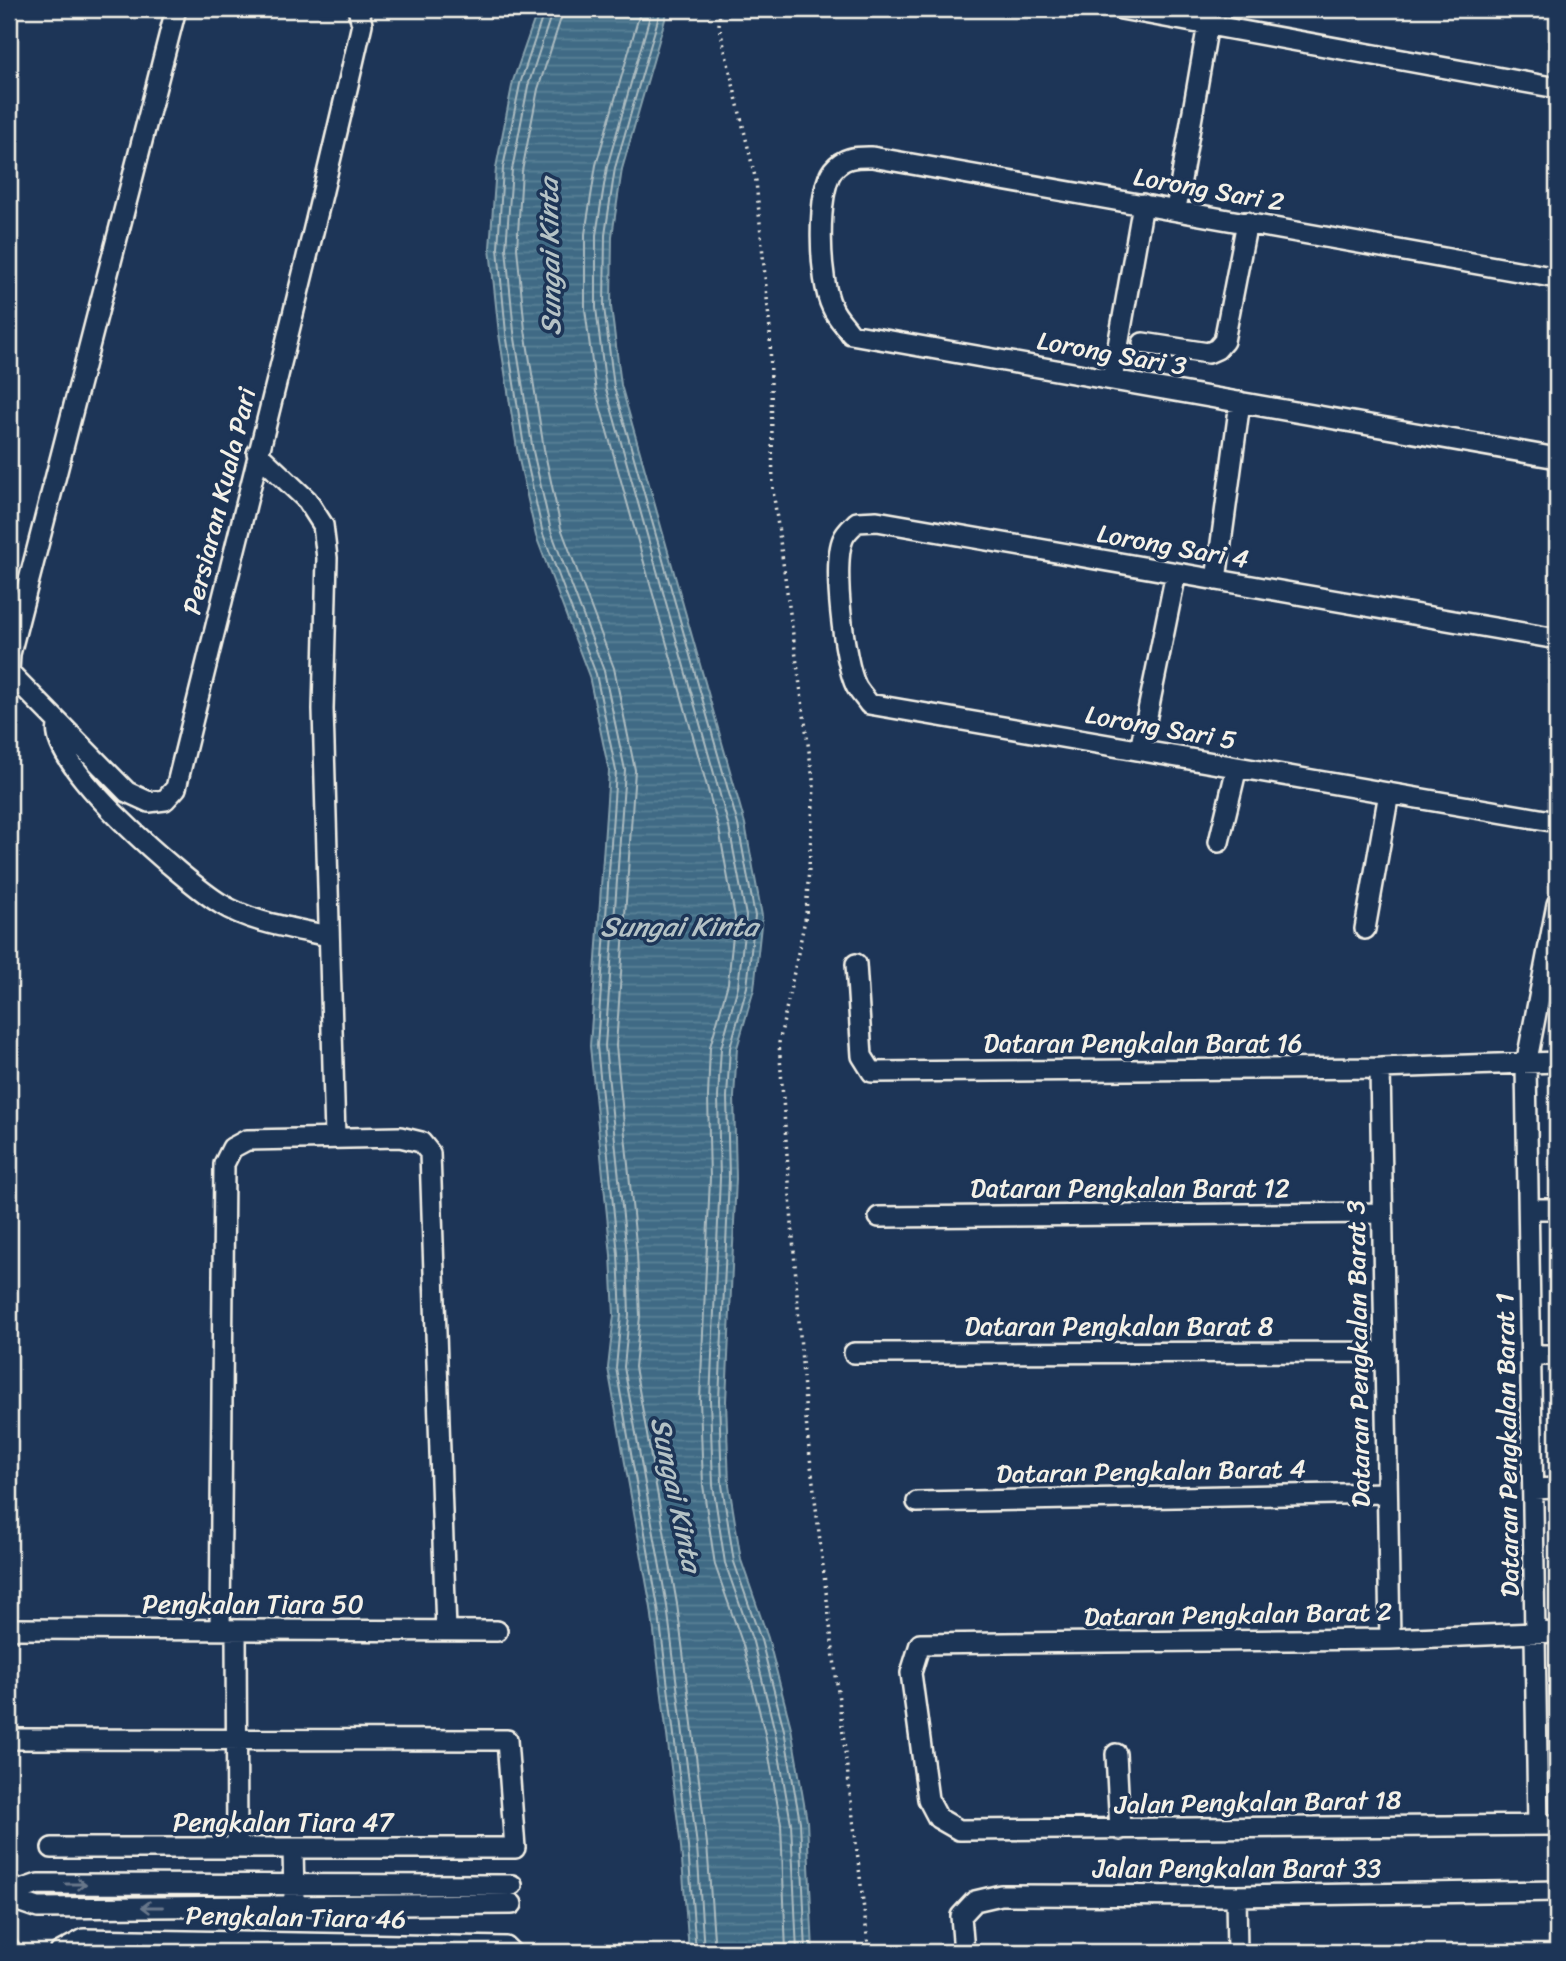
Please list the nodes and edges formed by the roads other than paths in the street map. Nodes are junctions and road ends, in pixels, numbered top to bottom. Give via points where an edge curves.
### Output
1 (176, 9) edge
2 (358, 9) edge
3 (1121, 9) edge
4 (1208, 24) junction
5 (1557, 88) edge
6 (851, 156) joint
7 (1143, 204) junction
8 (1176, 209) junction
9 (1247, 222) junction
10 (1557, 278) edge
11 (1143, 343) dead end
12 (1112, 380) junction
13 (1241, 402) junction
14 (257, 453) junction
15 (1557, 458) edge
16 (1176, 573) junction
17 (1216, 580) junction
18 (840, 595) joint
19 (1557, 639) edge
20 (9, 672) edge
21 (59, 723) junction
22 (1140, 750) junction
23 (1237, 767) junction
24 (1389, 793) junction
25 (1557, 822) edge
26 (1219, 842) dead end
27 (1557, 904) edge
28 (1365, 929) dead end
29 (328, 936) junction
30 (856, 964) dead end
31 (1557, 1062) edge
32 (1526, 1065) junction
33 (1380, 1068) junction
34 (335, 1138) junction
35 (1529, 1209) junction
36 (1557, 1209) edge
37 (1381, 1213) junction
38 (879, 1217) dead end
39 (1383, 1352) junction
40 (854, 1353) dead end
41 (1532, 1355) junction
42 (1557, 1355) edge
43 (1557, 1488) edge
44 (1534, 1489) junction
45 (1386, 1493) junction
46 (918, 1502) dead end
47 (9, 1629) edge
48 (228, 1631) junction
49 (446, 1631) junction
50 (497, 1631) dead end
51 (1537, 1632) junction
52 (1557, 1632) edge
53 (1390, 1639) junction
54 (234, 1738) junction
55 (9, 1739) edge
56 (1116, 1755) dead end
57 (1548, 1825) edge
58 (959, 1830) joint
59 (1120, 1830) junction
60 (52, 1848) dead end
61 (237, 1848) junction
62 (293, 1848) junction
63 (293, 1885) junction
64 (1557, 1891) edge
65 (9, 1896) edge
66 (1236, 1896) junction
67 (294, 1906) junction
68 (509, 1950) edge
69 (60, 1952) edge
70 (964, 1952) edge
71 (1237, 1952) edge

1 - 20 street, Persiaran Kuala Pari
2 - 14 street, Persiaran Kuala Pari via 362,24 304,281
3 - 4 street
4 - 5 street
4 - 8 street
6 - 7 street, Lorong Sari 2
6 - 12 street, Lorong Sari 3 via 834,168 824,189 823,279 832,307 851,334
7 - 8 street, Lorong Sari 2
7 - 12 street
8 - 9 street, Lorong Sari 2
9 - 10 street, Lorong Sari 2
9 - 11 street via 1224,341 1208,353
12 - 13 street, Lorong Sari 3
13 - 15 street, Lorong Sari 3
13 - 17 street
14 - 21 street, Persiaran Kuala Pari via 176,788 165,800 149,802 127,792
14 - 29 street via 307,499 323,525 327,558 323,709
16 - 17 street, Lorong Sari 4
16 - 18 street, Lorong Sari 4 via 877,521 857,522 841,545
16 - 22 street
17 - 19 street, Lorong Sari 4
18 - 22 street, Lorong Sari 5 via 846,649 856,686 869,704
20 - 21 street, Persiaran Kuala Pari
21 - 29 street via 57,735 74,771 155,851 221,904 261,921
22 - 23 street, Lorong Sari 5
23 - 24 street, Lorong Sari 5
23 - 26 street
24 - 25 street, Lorong Sari 5
24 - 28 street
27 - 32 street, Dataran Pengkalan Barat 1
29 - 34 street
30 - 33 street, Dataran Pengkalan Barat 16 via 862,1056 872,1072
31 - 32 street, Dataran Pengkalan Barat 16
32 - 33 street, Dataran Pengkalan Barat 16
32 - 35 street, Dataran Pengkalan Barat 1
33 - 37 street, Dataran Pengkalan Barat 3
34 - 48 street via 247,1140 232,1148 224,1164
34 - 49 street via 400,1137 421,1142 430,1153
35 - 36 street
35 - 41 street, Dataran Pengkalan Barat 1
37 - 38 street, Dataran Pengkalan Barat 12
37 - 39 street, Dataran Pengkalan Barat 3
39 - 40 street, Dataran Pengkalan Barat 8
39 - 45 street, Dataran Pengkalan Barat 3
41 - 42 street
41 - 44 street, Dataran Pengkalan Barat 1
43 - 44 street
44 - 51 street, Dataran Pengkalan Barat 1
45 - 46 street, Dataran Pengkalan Barat 4
45 - 53 street, Dataran Pengkalan Barat 3
47 - 48 street, Pengkalan Tiara 50
48 - 49 street, Pengkalan Tiara 50
48 - 54 street
49 - 50 street, Pengkalan Tiara 50
51 - 52 street, Dataran Pengkalan Barat 2
51 - 53 street, Dataran Pengkalan Barat 2
51 - 57 street, Dataran Pengkalan Barat 1
53 - 58 street, Dataran Pengkalan Barat 2 via 920,1644 911,1673 928,1799 938,1818
54 - 55 street
54 - 61 street
54 - 62 street, Pengkalan Tiara 47 via 507,1740 515,1848
56 - 59 street
57 - 59 street, Jalan Pengkalan Barat 18
58 - 59 street, Jalan Pengkalan Barat 18
60 - 61 street, Pengkalan Tiara 47
61 - 62 street, Pengkalan Tiara 47
62 - 63 street
65 -> 63 street via 38,1884
63 - 67 street
63 - 67 street via 512,1895
64 - 66 street, Jalan Pengkalan Barat 33
67 -> 65 street via 38,1908
66 - 70 street, Jalan Pengkalan Barat 33 via 1001,1895 975,1901 961,1916
66 - 71 street
68 - 69 street, Pengkalan Tiara 46 via 84,1939

